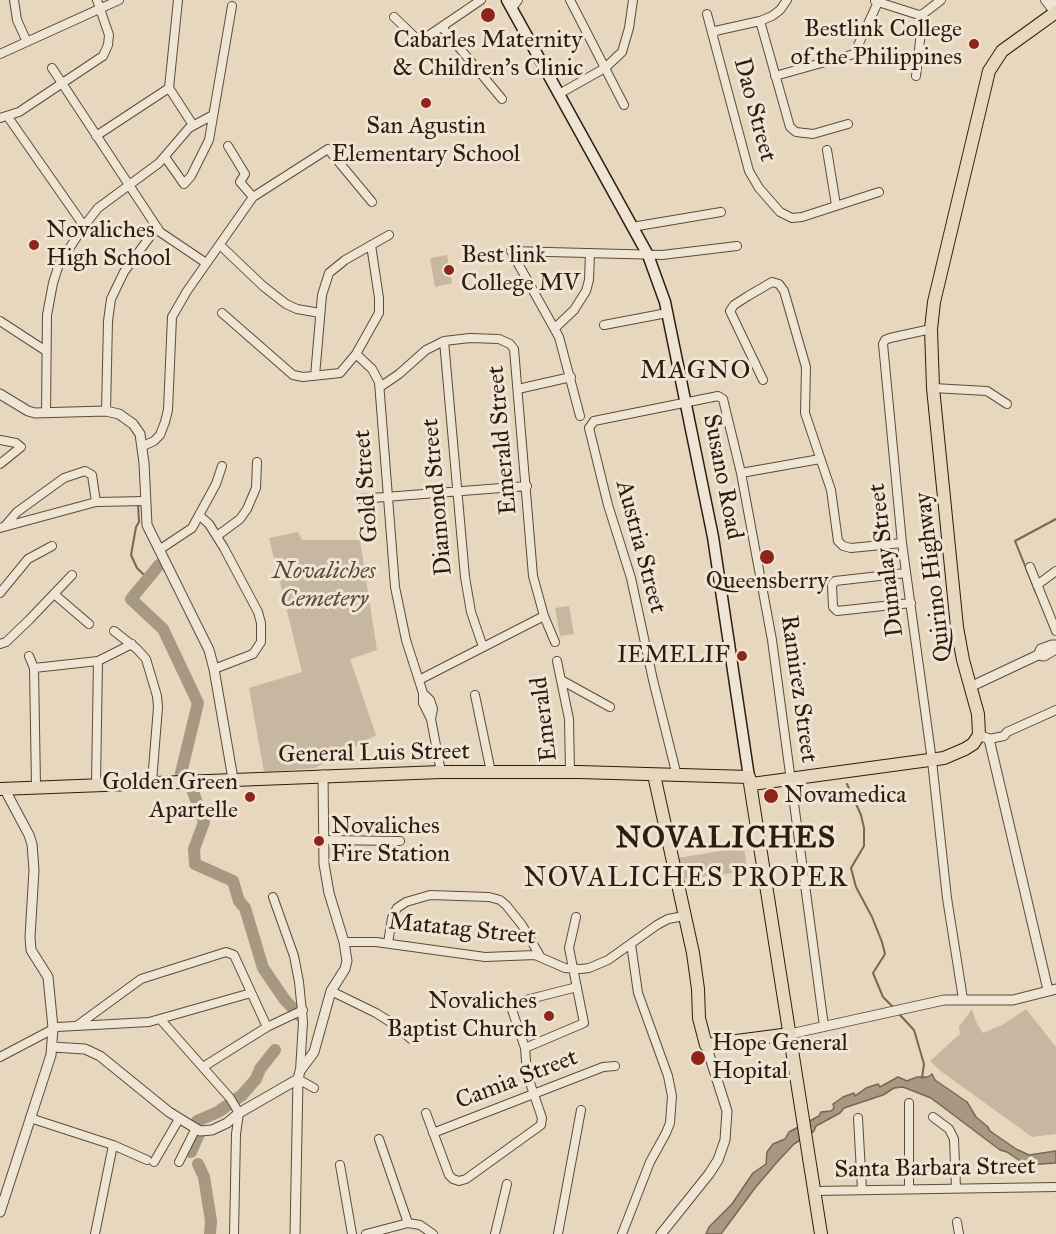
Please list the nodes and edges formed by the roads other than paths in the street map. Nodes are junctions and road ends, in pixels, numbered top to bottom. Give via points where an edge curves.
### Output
1 (14, 0) edge
2 (119, 0) edge
3 (178, 0) edge
4 (481, 0) edge
5 (570, 0) edge
6 (633, 0) edge
7 (787, 0) edge
8 (941, 0) edge
9 (1045, 0) edge
10 (877, 1) edge
11 (512, 3) edge
12 (98, 4) edge
13 (231, 6) dead end
14 (1055, 7) edge
15 (707, 14) dead end
16 (923, 14) junction
17 (394, 17) dead end
18 (760, 21) junction
19 (442, 27) junction
20 (713, 36) junction
21 (27, 42) junction
22 (0, 54) edge
23 (52, 68) dead end
24 (605, 68) junction
25 (774, 76) junction
26 (916, 76) dead end
27 (63, 83) junction
28 (169, 88) junction
29 (559, 94) junction
30 (502, 99) dead end
31 (624, 105) dead end
32 (213, 115) junction
33 (4, 118) edge
34 (848, 124) dead end
35 (193, 125) junction
36 (96, 136) junction
37 (228, 146) dead end
38 (827, 150) dead end
39 (165, 157) junction
40 (128, 185) junction
41 (879, 192) dead end
42 (253, 198) junction
43 (372, 202) dead end
44 (836, 206) junction
45 (721, 212) dead end
46 (84, 226) junction
47 (157, 227) junction
48 (632, 227) junction
49 (389, 235) dead end
50 (371, 245) junction
51 (221, 246) junction
52 (737, 246) dead end
53 (590, 254) junction
54 (648, 255) junction
55 (206, 263) junction
56 (222, 313) dead end
57 (320, 313) junction
58 (667, 313) junction
59 (0, 321) edge
60 (604, 325) dead end
61 (555, 328) junction
62 (931, 329) junction
63 (444, 341) junction
64 (46, 351) junction
65 (356, 354) junction
66 (315, 376) junction
67 (571, 377) junction
68 (763, 380) dead end
69 (380, 387) junction
70 (933, 388) junction
71 (518, 389) junction
72 (0, 394) edge
73 (685, 402) junction
74 (1007, 405) dead end
75 (106, 411) junction
76 (46, 413) junction
77 (580, 416) dead end
78 (0, 440) edge
79 (143, 446) junction
80 (820, 459) junction
81 (257, 462) dead end
82 (0, 464) edge
83 (222, 466) dead end
84 (741, 473) junction
85 (527, 486) junction
86 (457, 491) junction
87 (388, 497) junction
88 (359, 499) dead end
89 (142, 501) junction
90 (96, 502) junction
91 (200, 516) junction
92 (2, 527) edge
93 (217, 536) junction
94 (902, 543) junction
95 (52, 546) dead end
96 (159, 550) junction
97 (1030, 567) dead end
98 (1056, 571) edge
99 (906, 573) junction
100 (72, 575) dead end
101 (1037, 585) junction
102 (0, 593) edge
103 (54, 594) junction
104 (911, 603) junction
105 (544, 616) junction
106 (89, 624) dead end
107 (114, 631) dead end
108 (1056, 631) edge
109 (555, 642) dead end
110 (0, 644) edge
111 (132, 644) junction
112 (483, 647) junction
113 (1056, 647) edge
114 (29, 656) dead end
115 (98, 661) junction
116 (557, 661) dead end
117 (34, 668) junction
118 (214, 669) junction
119 (419, 680) junction
120 (561, 680) junction
121 (970, 687) junction
122 (475, 695) dead end
123 (610, 707) dead end
124 (1056, 710) edge
125 (987, 737) junction
126 (933, 761) junction
127 (441, 772) junction
128 (491, 772) junction
129 (570, 772) junction
130 (323, 775) junction
131 (654, 775) junction
132 (677, 776) junction
133 (233, 779) junction
134 (791, 779) junction
135 (751, 780) junction
136 (152, 782) junction
137 (96, 784) junction
138 (36, 786) junction
139 (2, 788) edge
140 (325, 840) junction
141 (400, 841) dead end
142 (273, 897) dead end
143 (684, 916) junction
144 (576, 917) dead end
145 (344, 942) junction
146 (388, 943) junction
147 (631, 944) junction
148 (540, 956) junction
149 (573, 970) junction
150 (577, 987) junction
151 (1052, 989) edge
152 (331, 991) junction
153 (251, 993) junction
154 (963, 999) junction
155 (303, 1010) junction
156 (162, 1020) junction
157 (77, 1026) junction
158 (824, 1026) junction
159 (267, 1027) junction
160 (53, 1028) junction
161 (790, 1035) junction
162 (411, 1039) dead end
163 (706, 1045) junction
164 (53, 1047) junction
165 (525, 1047) junction
166 (0, 1057) edge
167 (615, 1066) dead end
168 (203, 1067) junction
169 (299, 1075) junction
170 (314, 1088) dead end
171 (533, 1095) junction
172 (909, 1103) dead end
173 (581, 1110) dead end
174 (239, 1113) junction
175 (426, 1113) dead end
176 (30, 1118) junction
177 (858, 1118) dead end
178 (933, 1118) dead end
179 (179, 1119) junction
180 (195, 1130) junction
181 (433, 1133) junction
182 (379, 1139) dead end
183 (113, 1145) junction
184 (180, 1162) dead end
185 (340, 1165) dead end
186 (507, 1184) dead end
187 (1056, 1186) edge
188 (956, 1188) junction
189 (909, 1189) junction
190 (862, 1190) junction
191 (815, 1191) junction
192 (2, 1195) edge
193 (0, 1212) edge
194 (957, 1222) dead end
195 (408, 1223) junction
196 (95, 1234) edge
197 (234, 1234) edge
198 (295, 1234) edge
199 (352, 1234) edge
200 (366, 1234) edge
201 (433, 1234) edge
202 (495, 1234) edge
203 (558, 1234) edge
204 (622, 1234) edge
205 (662, 1234) edge
206 (821, 1234) edge
207 (959, 1234) edge

1 - 21 street via 16,20
2 - 12 street
3 - 28 street
4 - 19 street
5 - 24 street
6 - 24 street via 622,52
7 - 18 street via 780,10
8 - 16 street
9 - 14 street
10 - 16 street
10 - 25 street via 854,54
11 - 29 main road, Susano Road
12 - 21 street
12 - 27 street via 109,35 106,51 99,60
13 - 32 street
14 - 62 main road, Quirino Highway via 1002,51 989,71 936,292
15 - 20 street, Dao Street
16 - 26 street
17 - 19 street via 419,40
18 - 20 street via 716,31
18 - 25 street
19 - 30 street
20 - 44 street, Dao Street via 749,171 759,188 780,212 792,218
21 - 22 street
23 - 27 street
24 - 29 street
24 - 31 street
25 - 34 street via 787,121 796,132 813,134
27 - 33 street
27 - 36 street
28 - 35 street
28 - 36 street
29 - 48 main road, Susano Road
32 - 35 street
32 - 39 street via 209,140 184,184
33 - 46 street
35 - 39 street
36 - 40 street
37 - 42 street via 245,174 240,182
38 - 44 street
39 - 40 street
40 - 46 street via 98,208
40 - 47 street
41 - 44 street, Dao Street
42 - 43 street via 328,149
42 - 51 street
45 - 48 street
46 - 64 street via 59,264 53,283
47 - 55 street via 164,236
47 - 75 street via 124,272 111,299
48 - 54 main road, Susano Road
49 - 50 street
50 - 57 street via 329,273
50 - 65 street via 380,305
51 - 55 street
51 - 57 street via 286,304
52 - 54 street
53 - 54 street
53 - 61 street via 586,291 574,310
53 - 61 street via 511,251
54 - 58 main road, Susano Road
55 - 79 street via 172,317 168,410 160,435
56 - 66 street via 288,372
57 - 66 street
58 - 60 street
58 - 73 main road, Susano Road
59 - 64 street
61 - 67 street
62 - 70 main road, Quirino Highway
62 - 94 street, Dumalay Street via 890,338 883,344
63 - 69 street, Emerald Street via 426,350
63 - 71 street, Emerald Street via 505,341 514,349
63 - 86 street, Diamond Street
64 - 76 street
65 - 66 street via 340,374
65 - 69 street, Gold Street via 372,369
67 - 71 street
67 - 77 street
68 - 80 street via 730,311 772,282 784,291 806,367 805,413
69 - 87 street, Gold Street
70 - 74 street via 987,391
70 - 121 main road, Quirino Highway via 957,627
71 - 85 street, Emerald Street
72 - 76 street via 28,411
73 - 84 street, Ramirez Street via 718,396 723,399
73 - 132 street, Austria Street via 594,422 589,428 631,578
73 - 135 main road, Susano Road via 713,537
75 - 76 street
75 - 79 street via 133,424
78 - 82 street via 21,447
79 - 89 street
80 - 84 street
80 - 94 street via 831,490 840,544 856,548
81 - 93 street via 256,488 247,509
83 - 91 street
84 - 134 street, Ramirez Street via 772,640
85 - 86 street
85 - 105 street, Emerald Street via 533,576
86 - 87 street
86 - 112 street, Diamond Street via 467,595
87 - 88 street
87 - 119 street, Gold Street via 399,607
89 - 90 street
89 - 96 street via 147,525
90 - 92 street
90 - 92 street via 92,475 85,471 64,478
91 - 93 street
91 - 96 street via 186,533
93 - 118 street via 258,612 262,633 253,654
94 - 99 street, Dumalay Street
95 - 102 street via 28,560
96 - 118 street via 203,638
97 - 101 street
98 - 101 street
99 - 104 street, Dumalay Street
99 - 104 street via 834,582 833,607 837,610
100 - 103 street
101 - 108 street
103 - 106 street
103 - 110 street
104 - 126 street, Dumalay Street
105 - 109 street, Emerald Street
105 - 112 street
107 - 111 street
111 - 115 street
111 - 136 street via 146,659 158,696
112 - 119 street
113 - 121 street via 1044,656 1038,655
114 - 117 street
115 - 117 street
115 - 137 street
116 - 120 street, Emerald
117 - 138 street
118 - 133 street
119 - 127 street, Gold Street via 433,709 431,719
120 - 123 street
120 - 129 street, Emerald via 569,719
121 - 125 main road, Quirino Highway
122 - 128 street
124 - 125 street via 1004,736
125 - 126 main road
125 - 151 street
126 - 134 main road
126 - 154 street, Dumalay Street via 947,898
127 - 128 main road, General Luis Street
127 - 130 main road, General Luis Street
128 - 129 main road, General Luis Street
129 - 131 main road, General Luis Street
130 - 133 main road, General Luis Street
130 - 140 street
131 - 132 main road, General Luis Street
131 - 143 main road
132 - 135 main road, General Luis Street
133 - 136 main road, General Luis Street
134 - 135 main road
134 - 158 street, Ramirez Street
135 - 161 main road
136 - 137 main road, General Luis Street
137 - 138 main road, General Luis Street
138 - 139 main road, General Luis Street
139 - 160 street via 32,844 31,944 34,957 48,976
140 - 141 street
140 - 145 street via 326,880
142 - 155 street via 294,956
143 - 147 street via 668,919
143 - 163 main road
144 - 149 street via 569,945
145 - 146 street, Matatag Street
145 - 152 street via 345,969
146 - 148 street, Matatag Street via 485,957
146 - 148 street via 392,918 406,902 430,895 489,897 506,905
147 - 149 street via 597,965
147 - 204 street via 638,993 672,1096 670,1123
148 - 149 street, Matatag Street
149 - 150 street
150 - 165 street via 584,1023
150 - 165 street via 510,1004
151 - 154 street via 1013,1000
152 - 162 street via 385,1019
152 - 169 street via 314,1052
153 - 156 street
153 - 157 street via 231,952 226,952 141,979
153 - 159 street
154 - 158 street
155 - 159 street
155 - 169 street
156 - 157 street
156 - 168 street
157 - 160 street
158 - 161 street
159 - 168 street
160 - 164 street
160 - 166 street
161 - 163 main road
161 - 191 main road
163 - 205 street via 727,1111 725,1140 709,1174
164 - 176 street
164 - 179 street via 85,1050 100,1056
165 - 171 street
167 - 171 street, Camia Street via 603,1067
168 - 174 street
169 - 170 street
169 - 174 street
169 - 198 street
171 - 181 street, Camia Street
171 - 181 street via 541,1125 466,1179 459,1181 449,1175
172 - 189 street
173 - 203 street
174 - 180 street via 217,1128
174 - 197 street
175 - 181 street
176 - 183 street
176 - 192 street
177 - 190 street
178 - 188 street via 949,1129 954,1139
179 - 180 street
179 - 183 street via 150,1161
180 - 184 street
182 - 195 street
183 - 196 street
185 - 199 street
186 - 202 street
187 - 188 street, Santa Barbara Street
188 - 189 street, Santa Barbara Street
189 - 190 street, Santa Barbara Street
190 - 191 street, Santa Barbara Street
191 - 206 main road
192 - 193 street
194 - 207 street
195 - 200 street
195 - 201 street via 420,1225

